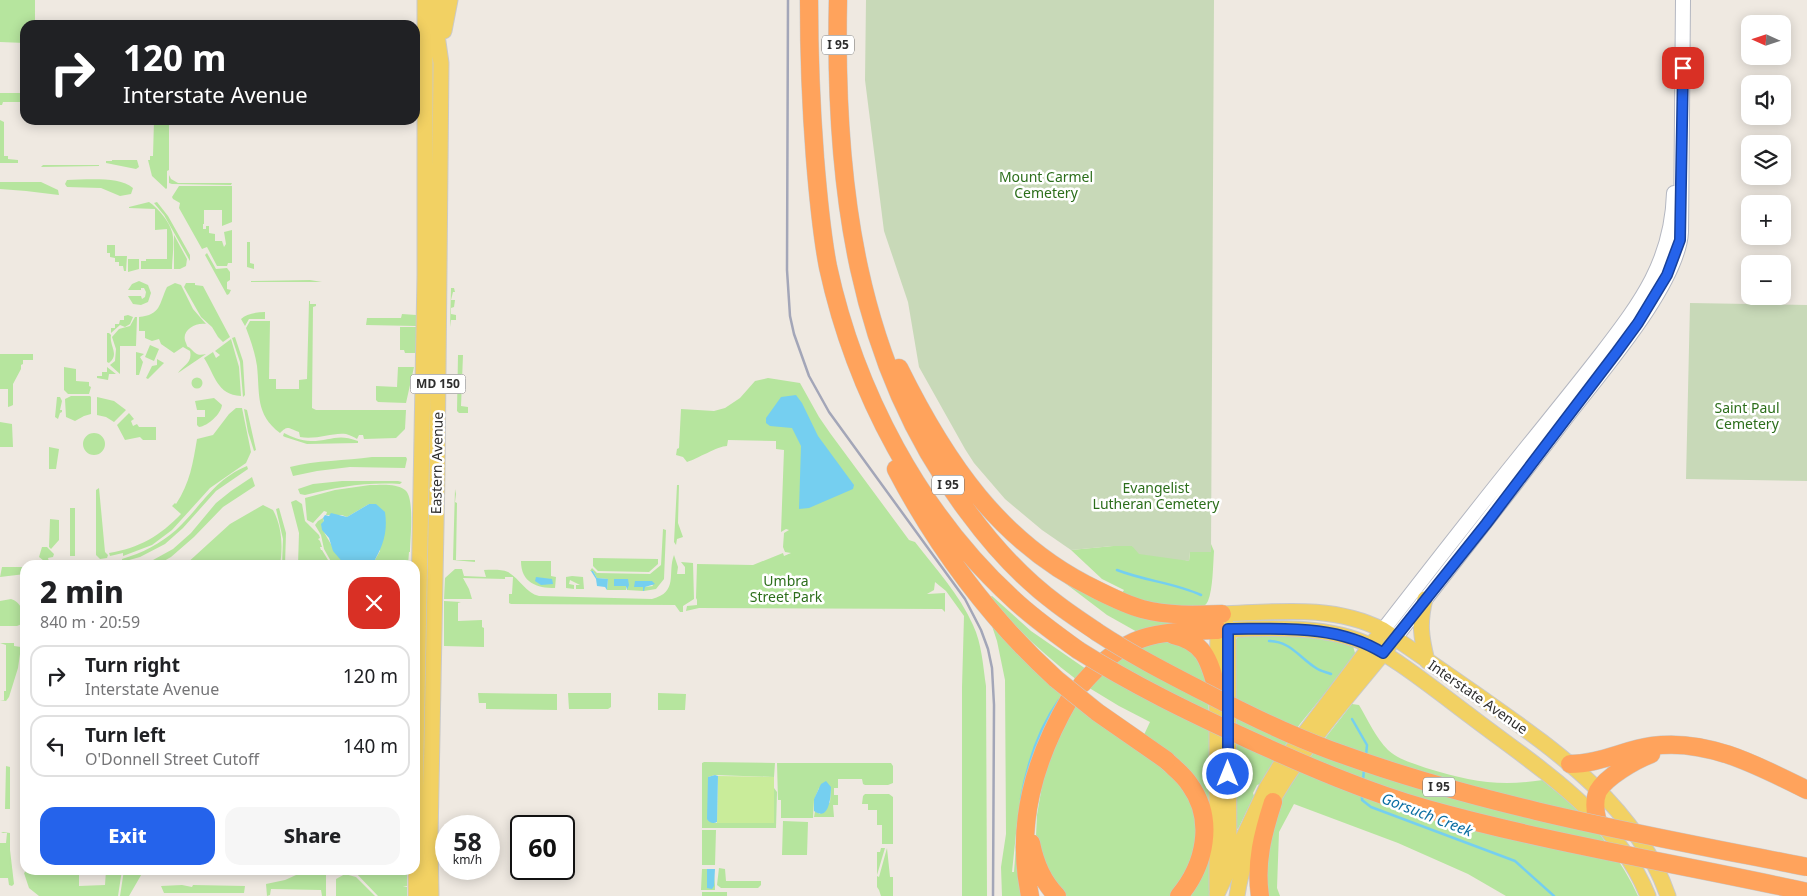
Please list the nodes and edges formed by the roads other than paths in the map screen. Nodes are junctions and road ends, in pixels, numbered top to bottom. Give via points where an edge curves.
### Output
1 (425, 0) edge
2 (437, 0) edge
3 (450, 0) edge
4 (809, 0) edge
5 (838, 0) edge
6 (845, 0) edge
7 (1675, 0) edge
8 (1683, 0) edge
9 (441, 63) junction
10 (839, 89) junction
11 (864, 293) junction
12 (1648, 297) junction
13 (843, 322) junction
14 (420, 560) edge
15 (1425, 599) junction
16 (1223, 624) junction
17 (1163, 632) junction
18 (1389, 634) junction
19 (1377, 649) junction
20 (1427, 661) junction
21 (1082, 684) dead end
22 (1217, 689) junction
23 (1070, 698) dead end
24 (1682, 745) junction
25 (1570, 764) junction
26 (1599, 790) junction
27 (1807, 790) edge
28 (1032, 791) junction
29 (1273, 802) junction
30 (1597, 819) junction
31 (1807, 867) edge
32 (1228, 870) junction
33 (416, 875) edge
34 (1807, 892) edge
35 (1221, 895) edge
36 (416, 896) edge
37 (431, 896) edge
38 (1030, 896) edge
39 (1057, 896) edge
40 (1179, 896) edge
41 (1237, 896) edge
42 (1260, 896) edge
43 (1648, 896) edge
44 (1668, 896) edge

1 - 14 main road, Eastern Avenue / MD 150 via 425,276
2 - 9 main road, Eastern Avenue / MD 150
3 - 9 main road
4 - 13 highway, I 95 via 810,89 820,220 828,268
5 - 10 highway, I 95
6 - 10 highway
7 - 12 main road via 1672,209 1668,240
8 - 12 main road via 1680,240 1675,258
9 - 37 main road, Eastern Avenue / MD 150
10 - 11 highway, I 95 via 844,174
11 - 16 highway via 934,435 990,511 1025,544 1077,581 1142,609
11 - 31 highway, I 95, bridge via 885,363 904,407 938,470 1009,561 1056,604 1124,650 1247,715 1330,750 1437,786 1560,818
12 - 15 main road via 1638,323
12 - 18 main road
13 - 34 highway, I 95, bridge via 877,410 902,459 938,515 1006,593 1078,650 1152,693 1252,741 1321,771 1425,808 1589,847
13 - 40 highway, bridge via 846,361 875,430 949,556 1033,658 1098,712 1166,760 1191,786 1202,810 1205,837 1199,865
15 - 18 main road
15 - 20 main road via 1420,628
16 - 17 highway
16 - 18 main road, Interstate Avenue via 1298,610 1349,617
16 - 19 main road, Interstate Avenue via 1335,634
16 - 22 main road
16 - 32 main road
17 - 21 highway via 1138,639 1116,651
17 - 22 highway via 1189,639 1199,646 1211,667
18 - 19 main road
18 - 20 main road, Interstate Avenue
19 - 29 main road
19 - 30 main road, Interstate Avenue via 1549,773
19 - 32 main road via 1280,766
20 - 25 main road, Interstate Avenue
22 - 35 main road
23 - 28 highway via 1047,742
24 - 25 highway via 1652,746 1592,762
24 - 26 highway via 1629,764
24 - 27 highway via 1706,748 1736,758
25 - 26 main road, Interstate Avenue
26 - 30 highway via 1595,805
26 - 44 main road, Interstate Avenue via 1634,830
28 - 38 highway via 1024,850
28 - 39 highway via 1030,838 1034,857 1044,880
29 - 41 main road via 1256,832
29 - 42 highway via 1258,864
30 - 43 main road, Interstate Avenue via 1633,864
32 - 35 main road
33 - 36 main road, Eastern Avenue / MD 150

